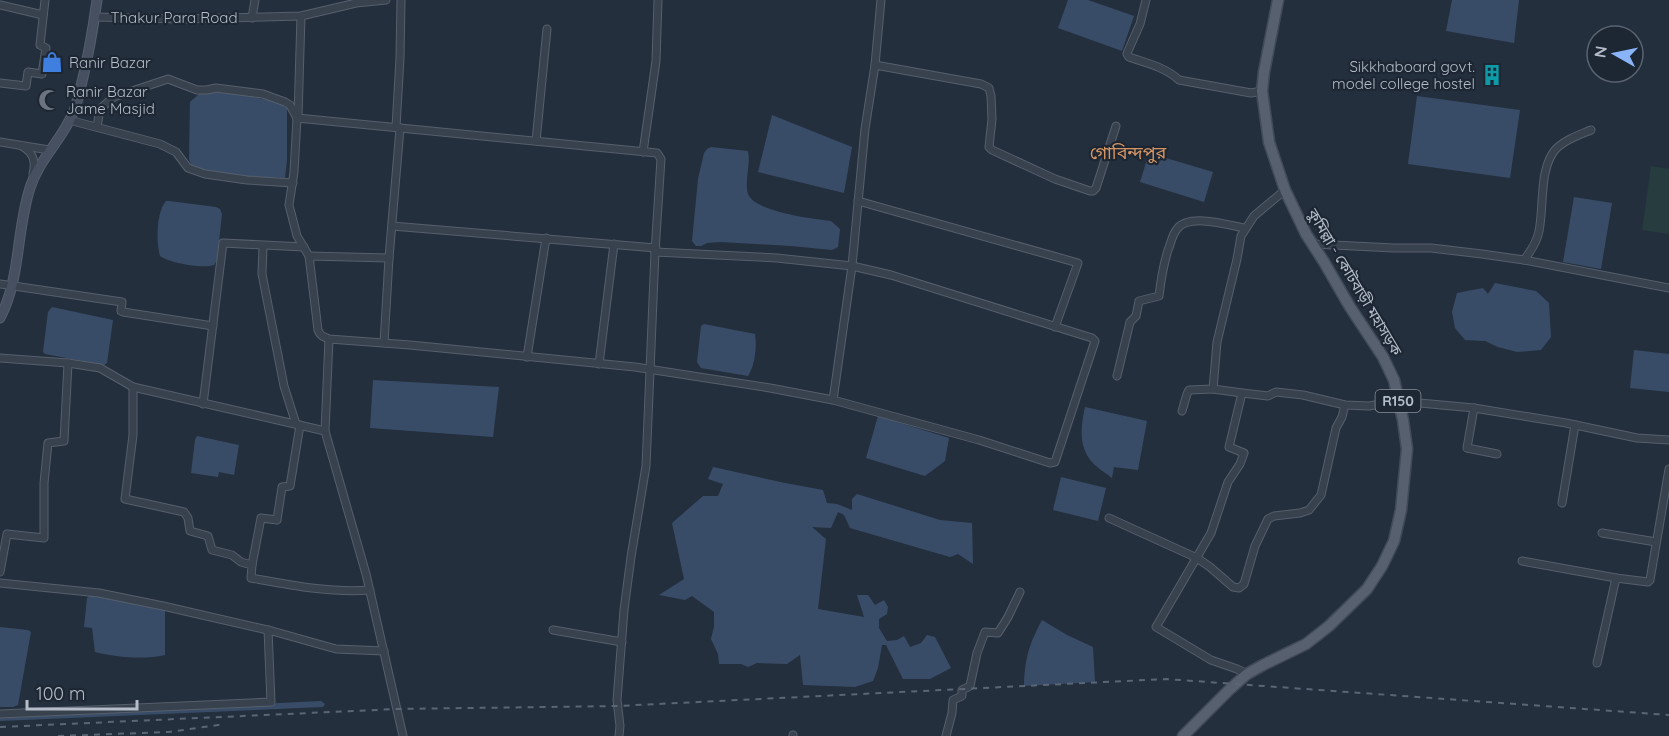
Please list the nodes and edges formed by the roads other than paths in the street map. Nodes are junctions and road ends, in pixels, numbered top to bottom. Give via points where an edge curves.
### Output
1 (45, 0) edge
2 (98, 0) edge
3 (255, 0) edge
4 (386, 0) edge
5 (401, 0) edge
6 (658, 0) edge
7 (881, 0) edge
8 (1146, 0) edge
9 (1278, 0) edge
10 (0, 5) edge
11 (44, 15) junction
12 (301, 16) junction
13 (95, 17) junction
14 (252, 18) junction
15 (547, 29) dead end
16 (875, 65) junction
17 (0, 83) edge
18 (1262, 91) junction
19 (297, 118) junction
20 (69, 120) junction
21 (1116, 126) dead end
22 (97, 128) junction
23 (398, 128) junction
24 (1591, 129) dead end
25 (536, 141) junction
26 (0, 142) edge
27 (20, 145) junction
28 (49, 150) junction
29 (644, 152) junction
30 (292, 183) junction
31 (30, 186) junction
32 (1286, 190) junction
33 (858, 201) junction
34 (392, 226) junction
35 (1244, 228) junction
36 (546, 238) junction
37 (614, 244) junction
38 (1313, 244) junction
39 (263, 246) junction
40 (304, 247) junction
41 (656, 250) junction
42 (309, 256) junction
43 (389, 258) junction
44 (1524, 260) junction
45 (852, 266) junction
46 (0, 284) edge
47 (12, 287) junction
48 (1669, 288) edge
49 (0, 318) edge
50 (213, 326) junction
51 (1055, 327) junction
52 (329, 339) junction
53 (384, 343) junction
54 (527, 357) junction
55 (0, 358) edge
56 (68, 363) junction
57 (599, 364) junction
58 (650, 370) junction
59 (1117, 376) dead end
60 (133, 387) junction
61 (1213, 388) junction
62 (1242, 393) junction
63 (833, 400) junction
64 (1398, 401) junction
65 (203, 404) junction
66 (1345, 405) junction
67 (1474, 408) junction
68 (1182, 411) dead end
69 (298, 425) junction
70 (1575, 425) junction
71 (325, 431) junction
72 (1669, 440) edge
73 (1497, 454) dead end
74 (1669, 469) edge
75 (1562, 503) dead end
76 (1109, 518) dead end
77 (1602, 533) dead end
78 (1656, 542) junction
79 (1197, 558) junction
80 (1522, 561) dead end
81 (1, 562) edge
82 (252, 565) junction
83 (0, 572) edge
84 (1616, 578) junction
85 (0, 583) edge
86 (370, 590) junction
87 (1020, 592) dead end
88 (268, 630) junction
89 (553, 630) dead end
90 (622, 642) junction
91 (384, 651) junction
92 (1597, 663) dead end
93 (1247, 674) junction
94 (0, 714) edge
95 (403, 736) edge
96 (619, 736) edge
97 (946, 736) edge
98 (1183, 736) edge

1 - 11 street
2 - 13 main road
3 - 14 street, Thakur Para Road
4 - 12 street, Thakur Para Road
5 - 23 street
6 - 29 street via 656,62
7 - 16 street
8 - 18 street via 1127,54 1130,57 1179,80 1251,93
9 - 18 main road, কুমিল্লা - কোটবাড়ী মহাসড়ক / R150
10 - 11 street
11 - 17 street via 40,45 46,48 42,74 28,72 26,86
12 - 14 street, Thakur Para Road
12 - 19 street
13 - 14 street, Thakur Para Road
13 - 20 main road via 76,105
15 - 25 street
16 - 21 street via 989,88 989,147 1055,180 1090,191 1096,188
16 - 33 street
18 - 32 main road, কুমিল্লা - কোটবাড়ী মহাসড়ক / R150 via 1269,142
19 - 22 street via 290,105 263,94 216,88 197,90 168,79 114,97 100,109
19 - 23 street
19 - 30 street
20 - 22 street
20 - 28 main road
22 - 30 street via 160,144 176,152 188,168 205,174
23 - 25 street
23 - 34 street
24 - 44 street via 1555,151 1547,166 1539,233
25 - 29 street
26 - 27 street
27 - 28 street
27 - 31 street via 34,159
28 - 31 main road
29 - 41 street via 657,153 661,159
30 - 40 street via 290,205 297,236
31 - 47 main road
32 - 35 street
32 - 38 main road, কুমিল্লা - কোটবাড়ী মহাসড়ক / R150
33 - 45 street
33 - 51 street via 1078,263
34 - 36 street
34 - 43 street
35 - 59 street via 1198,221 1178,226 1161,269 1159,296 1139,301
35 - 61 street via 1217,342
36 - 37 street
36 - 54 street
37 - 41 street
37 - 57 street
38 - 44 street via 1431,248
38 - 64 main road, কুমিল্লা - কোটবাড়ী মহাসড়ক / R150 via 1383,357
39 - 40 street
39 - 50 street via 223,243
39 - 69 street via 261,274 284,386
40 - 42 street
41 - 45 street
41 - 58 street
42 - 43 street
42 - 52 street via 318,330
43 - 53 street
44 - 48 street
45 - 51 street
45 - 63 street
46 - 47 street
47 - 49 main road
47 - 50 street via 122,302 123,312
50 - 65 street
51 - 63 street via 1095,341 1055,462
52 - 53 street
52 - 71 street
53 - 54 street
54 - 57 street
55 - 56 street
56 - 60 street via 100,368
56 - 81 street via 64,441 48,443 44,538 8,534
57 - 58 street
58 - 63 street
58 - 90 street via 646,466
60 - 65 street
60 - 82 street via 133,435 124,498 184,512 190,531 208,536 212,550
61 - 62 street
61 - 68 street via 1189,390
62 - 66 street via 1303,395
62 - 79 street via 1229,447 1244,453
64 - 66 street
64 - 67 street
64 - 93 main road, কুমিল্লা - কোটবাড়ী মহাসড়ক / R150 via 1407,449 1406,477 1394,541 1382,566 1367,589 1329,626 1306,644
65 - 69 street
66 - 79 street via 1336,428 1322,495 1309,510 1268,519 1244,584 1233,587
67 - 70 street
67 - 73 street via 1467,448
69 - 71 street
69 - 82 street via 290,486 281,487 277,520 261,518
70 - 72 street via 1636,438
70 - 75 street
71 - 86 street
74 - 78 street
76 - 79 street
77 - 78 street
78 - 84 street via 1648,582
79 - 93 street via 1156,627 1211,660
80 - 84 street
81 - 83 street
82 - 86 street via 251,578 326,590
84 - 92 street
85 - 88 street via 99,594
86 - 91 street
87 - 97 street via 998,633 985,632 976,653 970,686 953,700
88 - 91 street via 336,649
88 - 94 street via 271,702
89 - 90 street
90 - 96 street via 617,700
91 - 95 street
93 - 98 main road, কুমিল্লা - কোটবাড়ী মহাসড়ক / R150

